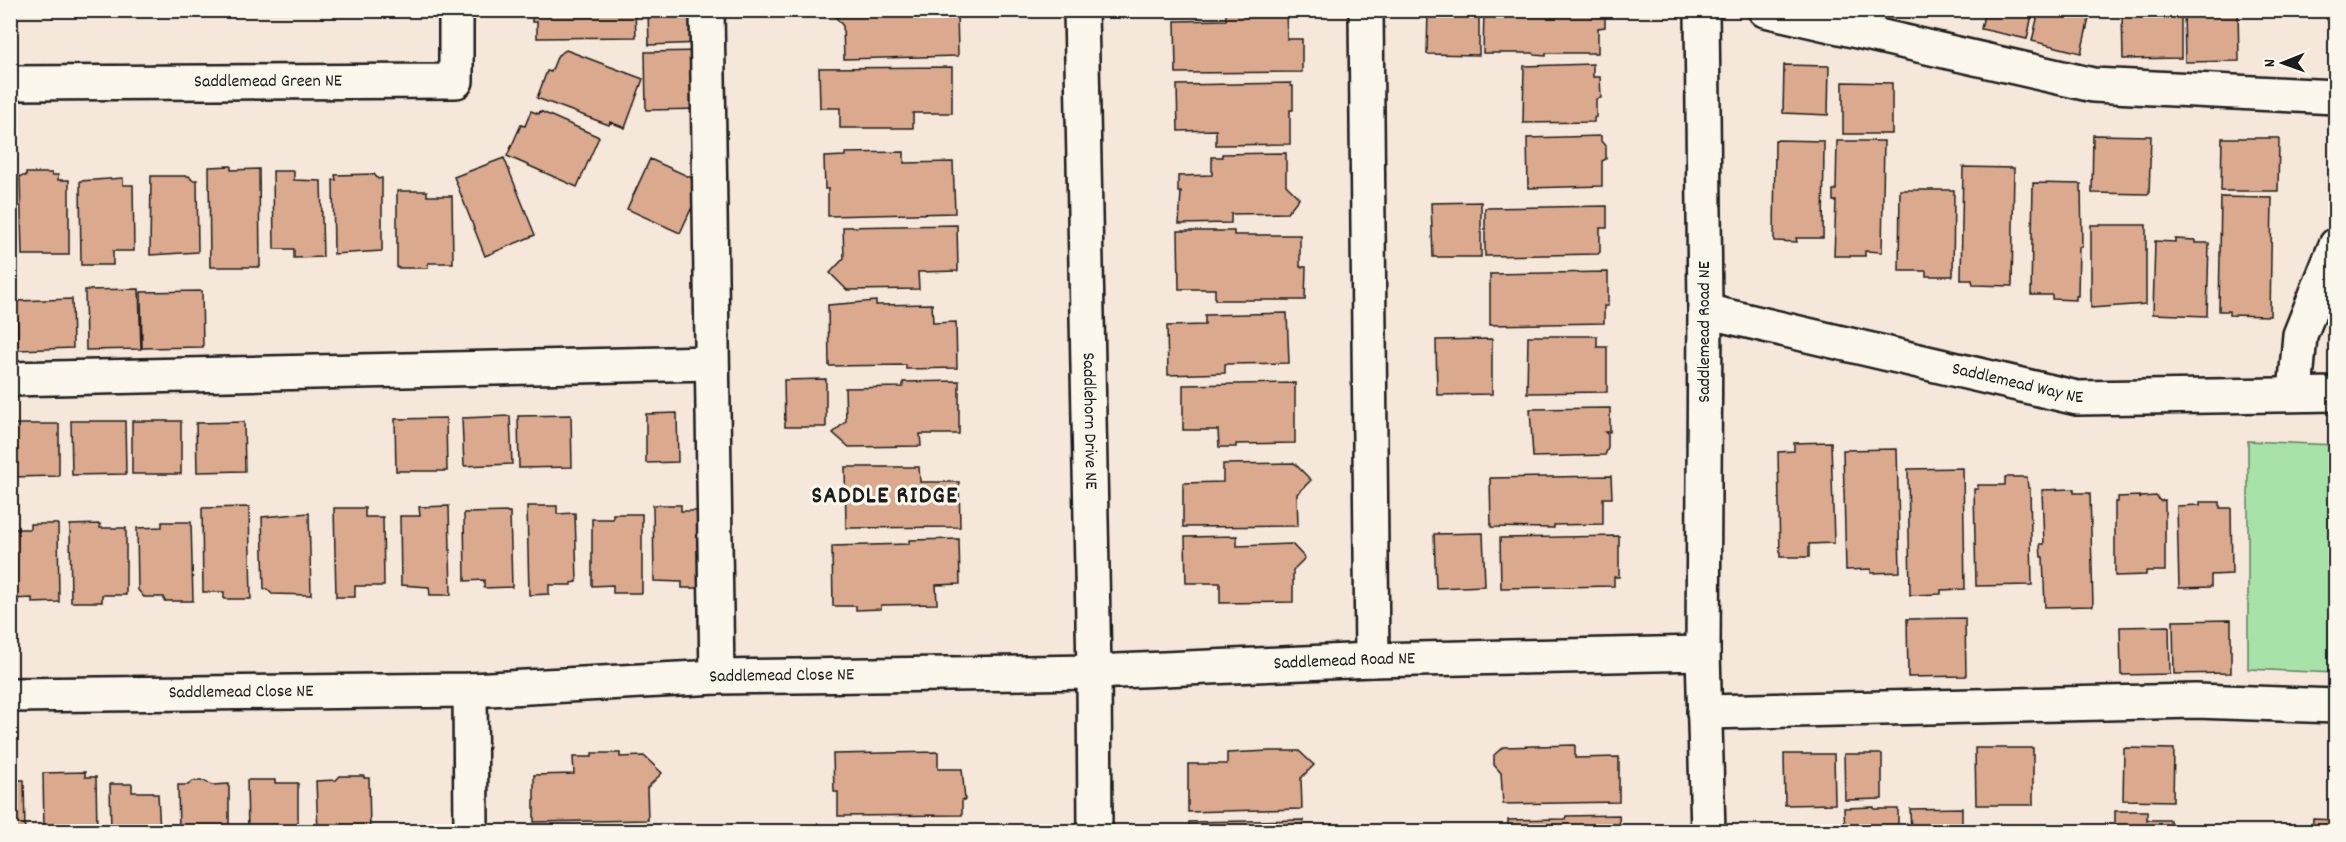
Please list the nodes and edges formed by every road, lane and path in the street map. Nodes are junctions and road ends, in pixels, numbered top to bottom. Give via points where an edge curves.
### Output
1 (456, 10) edge
2 (707, 10) edge
3 (1081, 10) edge
4 (1366, 10) edge
5 (1702, 10) edge
6 (1765, 10) edge
7 (10, 83) edge
8 (2336, 97) edge
9 (2336, 245) edge
10 (1705, 311) junction
11 (711, 363) junction
12 (10, 379) edge
13 (2295, 393) junction
14 (2336, 394) edge
15 (1703, 653) junction
16 (1372, 660) junction
17 (1094, 672) junction
18 (717, 676) junction
19 (470, 690) junction
20 (10, 695) edge
21 (2336, 706) edge
22 (1704, 712) junction
23 (471, 831) edge
24 (1095, 831) edge
25 (1708, 831) edge

1 - 7 street, Saddlemead Green NE via 456,81
2 - 11 street
3 - 17 street, Saddlehorn Drive NE
4 - 16 street
5 - 10 street, Saddlemead Road NE
6 - 8 street via 2093,85
9 - 13 street via 2300,335
10 - 13 street, Saddlemead Way NE via 2077,398
10 - 15 street, Saddlemead Road NE
11 - 12 street
11 - 18 street
13 - 14 street, Saddlemead Way NE
15 - 16 street, Saddlemead Road NE
15 - 22 street, Saddlemead Road NE
16 - 17 street, Saddlemead Road NE
17 - 18 street, Saddlemead Close NE
17 - 24 street, Saddlehorn Drive NE
18 - 19 street, Saddlemead Close NE
19 - 20 street, Saddlemead Close NE
19 - 23 street
21 - 22 street via 2196,701
22 - 25 street, Saddlemead Road NE

